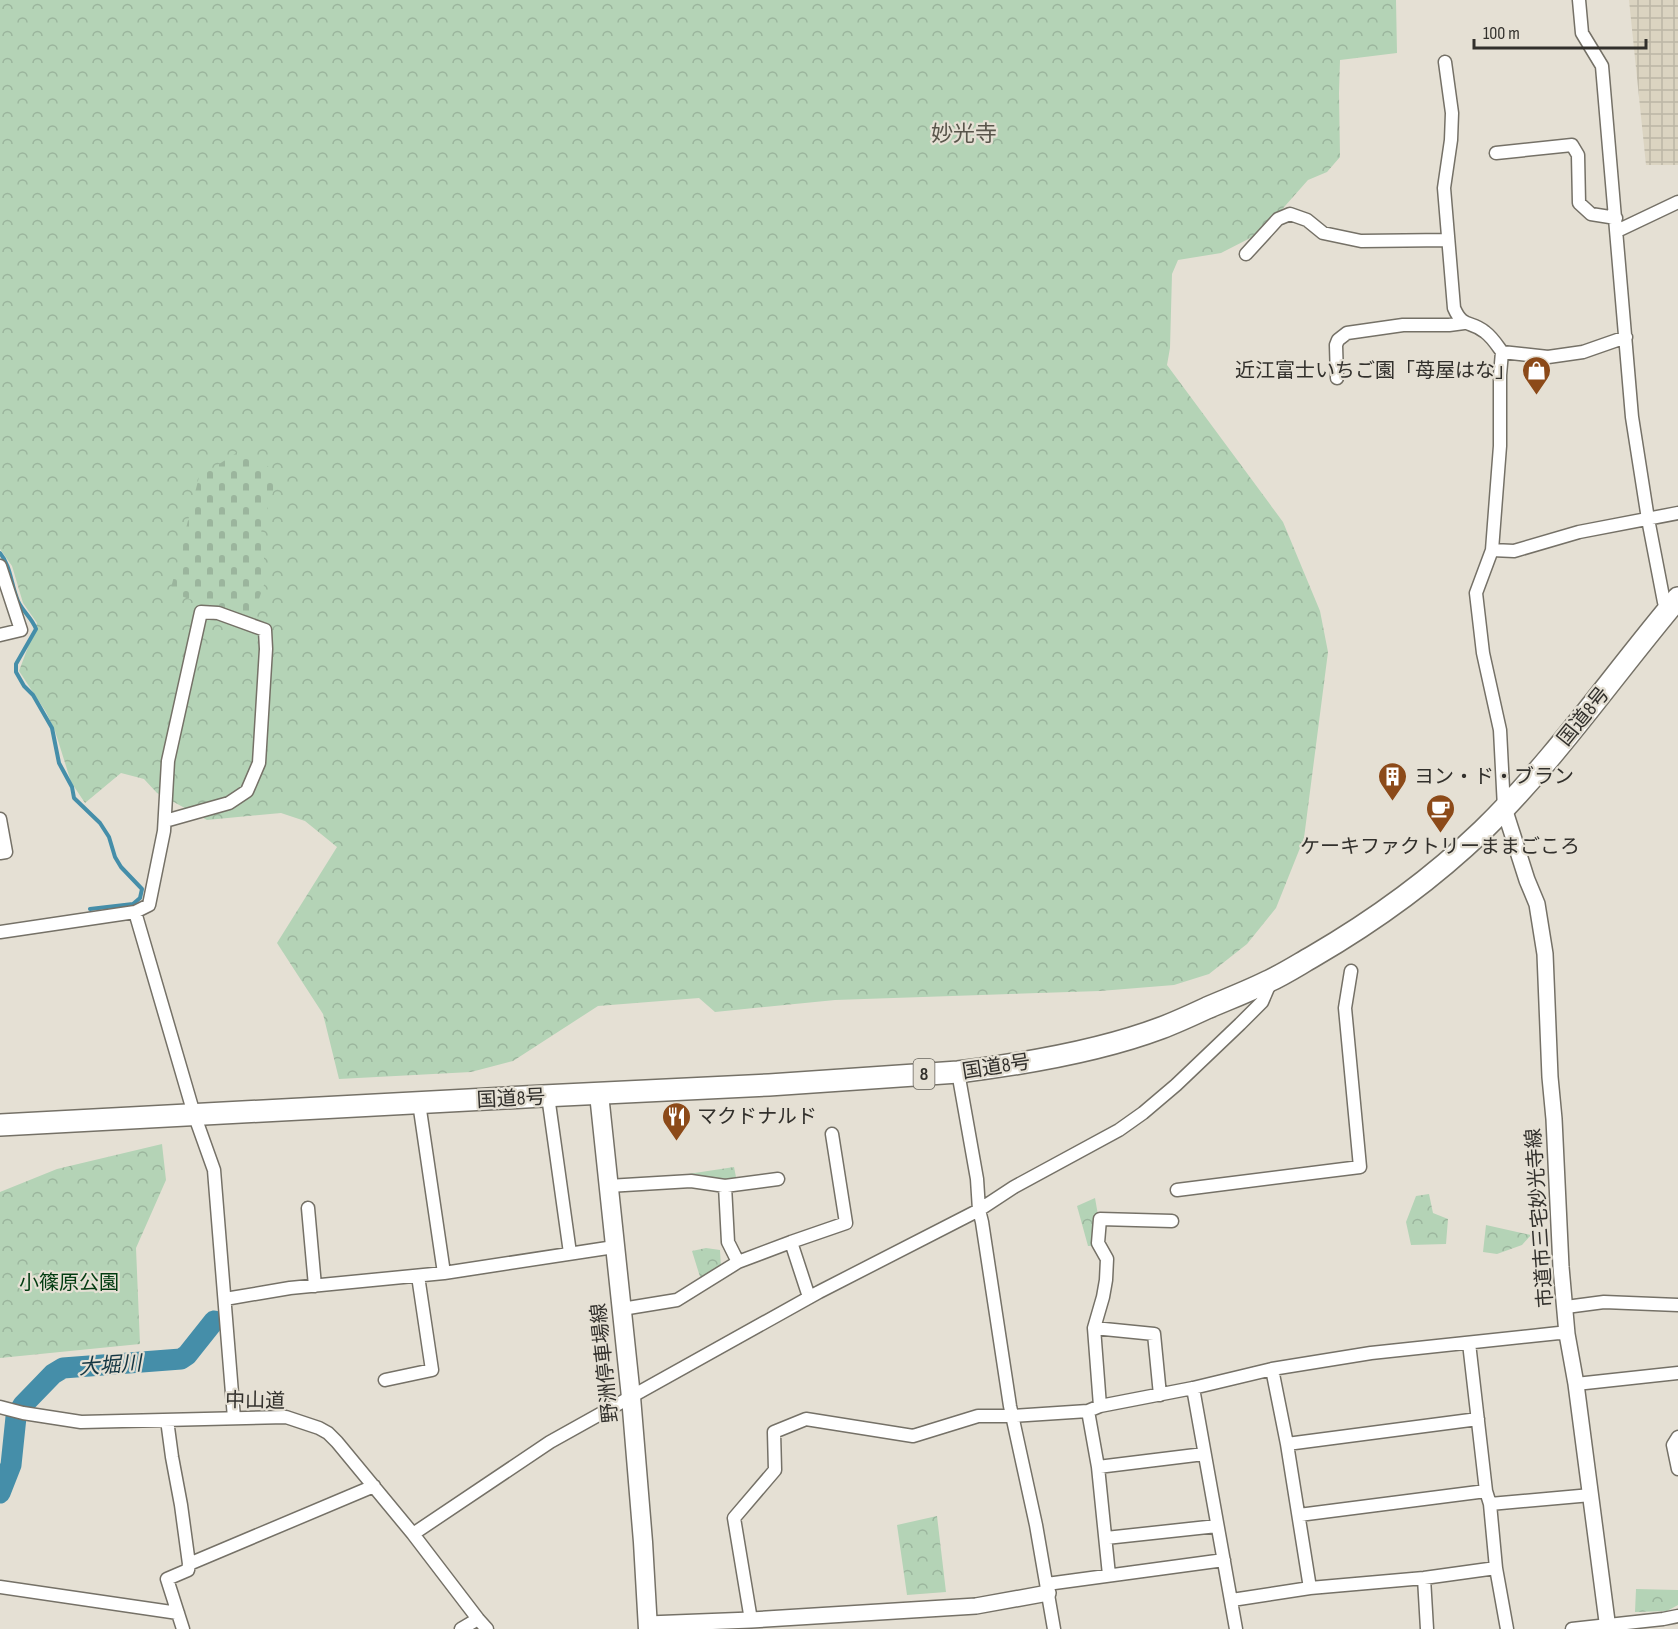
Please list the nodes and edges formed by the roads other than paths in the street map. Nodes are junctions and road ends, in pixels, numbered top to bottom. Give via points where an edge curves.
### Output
1 (1578, 0) edge
2 (1445, 62) dead end
3 (1496, 153) dead end
4 (1678, 202) edge
5 (1617, 225) junction
6 (1448, 240) junction
7 (1246, 254) dead end
8 (1464, 323) junction
9 (1626, 337) junction
10 (1502, 352) junction
11 (1337, 378) dead end
12 (1678, 513) edge
13 (1648, 519) junction
14 (1492, 550) junction
15 (0, 566) edge
16 (1674, 603) edge
17 (0, 635) edge
18 (1504, 808) junction
19 (0, 819) edge
20 (165, 821) junction
21 (0, 853) edge
22 (135, 912) junction
23 (0, 932) edge
24 (1351, 971) dead end
25 (1271, 981) junction
26 (958, 1072) junction
27 (599, 1094) junction
28 (548, 1096) junction
29 (419, 1103) junction
30 (194, 1114) junction
31 (0, 1125) edge
32 (832, 1134) dead end
33 (778, 1179) dead end
34 (608, 1186) junction
35 (725, 1186) junction
36 (1177, 1190) dead end
37 (308, 1208) dead end
38 (979, 1210) junction
39 (1172, 1221) dead end
40 (791, 1242) junction
41 (614, 1247) junction
42 (570, 1253) junction
43 (738, 1262) junction
44 (444, 1273) junction
45 (418, 1276) junction
46 (315, 1286) junction
47 (809, 1297) junction
48 (225, 1299) junction
49 (1678, 1305) edge
50 (1566, 1307) junction
51 (622, 1309) junction
52 (1094, 1328) junction
53 (1567, 1334) junction
54 (1468, 1342) junction
55 (1272, 1369) junction
56 (1678, 1373) edge
57 (385, 1380) dead end
58 (1576, 1384) junction
59 (1193, 1388) junction
60 (1160, 1395) junction
61 (631, 1397) junction
62 (0, 1407) edge
63 (1094, 1408) junction
64 (1013, 1416) junction
65 (234, 1418) junction
66 (1478, 1419) junction
67 (167, 1420) junction
68 (1678, 1437) edge
69 (1287, 1444) junction
70 (1204, 1454) junction
71 (1098, 1467) junction
72 (1678, 1469) edge
73 (374, 1486) junction
74 (1486, 1491) junction
75 (1591, 1495) junction
76 (1490, 1504) junction
77 (1299, 1515) junction
78 (1217, 1526) junction
79 (413, 1534) junction
80 (1106, 1538) junction
81 (1224, 1560) junction
82 (189, 1563) junction
83 (1496, 1568) junction
84 (1109, 1575) junction
85 (1424, 1578) junction
86 (0, 1587) edge
87 (1047, 1588) junction
88 (1310, 1588) junction
89 (1232, 1600) junction
90 (178, 1613) junction
91 (1678, 1616) edge
92 (478, 1619) junction
93 (751, 1620) junction
94 (1664, 1624) edge
95 (648, 1627) edge
96 (1607, 1627) edge
97 (183, 1629) edge
98 (461, 1629) edge
99 (487, 1629) edge
100 (1054, 1629) edge
101 (1236, 1629) edge
102 (1428, 1629) edge
103 (1507, 1629) edge
104 (1572, 1629) edge

1 - 5 street via 1582,33 1602,66
2 - 6 street via 1452,113 1444,188
3 - 5 street via 1572,145 1578,155 1579,203 1591,214
4 - 5 street
5 - 9 street
6 - 7 street via 1361,242 1323,233 1307,220 1290,214 1278,219
6 - 8 street via 1455,308
8 - 10 street via 1485,332
8 - 11 street via 1403,325 1347,333 1336,345
9 - 10 street via 1583,352 1548,357
9 - 13 street via 1632,417
10 - 14 street
12 - 13 street
13 - 14 street via 1514,550
13 - 16 street via 1664,602
14 - 18 street via 1476,593 1483,653 1500,730
15 - 17 street via 21,630
16 - 18 highway, 国道8号 / 8 via 1556,750
18 - 25 highway, 国道8号 / 8 via 1393,905
18 - 50 street, 市道市三宅妙光寺線 via 1537,904 1545,954
19 - 21 street via 6,852
20 - 20 street via 168,761 201,612 218,613 265,630 259,763 247,791 229,803
20 - 22 street via 149,905
22 - 23 street
22 - 30 street
24 - 36 street via 1345,1008 1360,1167
25 - 26 highway, 国道8号 / 8 via 1161,1028 1119,1041
25 - 38 street via 1262,1002 1143,1113
26 - 27 highway, 国道8号 / 8
26 - 38 street
27 - 28 highway, 国道8号 / 8
27 - 34 main road, 野洲停車場線
28 - 29 highway, 国道8号 / 8
28 - 42 street
29 - 30 highway, 国道8号 / 8
29 - 44 street
30 - 31 highway, 国道8号 / 8
30 - 48 street via 214,1170
32 - 40 street via 846,1223
33 - 35 street
34 - 35 street via 691,1181
34 - 41 main road, 野洲停車場線
35 - 43 street via 728,1242
37 - 46 street
38 - 47 street
38 - 64 street
39 - 52 street via 1100,1219 1098,1243 1107,1259 1106,1280
40 - 43 street
40 - 47 street
41 - 42 street
41 - 51 main road, 野洲停車場線
42 - 44 street
43 - 51 street via 677,1300
44 - 45 street
45 - 46 street
45 - 57 street via 432,1370
46 - 48 street
47 - 61 street
48 - 65 street
49 - 50 street via 1604,1302
50 - 53 street, 市道市三宅妙光寺線
51 - 61 main road, 野洲停車場線
52 - 60 street via 1154,1334
52 - 63 street
53 - 54 street
53 - 58 street, 市道市三宅妙光寺線
54 - 55 street
54 - 66 street
55 - 59 street
55 - 69 street
56 - 58 street
58 - 75 street, 市道市三宅妙光寺線
59 - 60 street
59 - 70 street
60 - 63 street
61 - 79 street via 550,1442
61 - 95 main road, 野洲停車場線
62 - 67 street, 中山道 via 81,1422
63 - 64 street
63 - 71 street
64 - 87 street
64 - 93 street via 978,1416 913,1436 806,1419 774,1432 775,1470 734,1518
65 - 67 street, 中山道
65 - 73 street, 中山道 via 286,1417 318,1428 337,1442
66 - 69 street
66 - 74 street
67 - 82 street
68 - 72 street via 1673,1445
69 - 77 street
70 - 71 street
70 - 78 street
71 - 80 street
73 - 79 street, 中山道
73 - 82 street
74 - 76 street
74 - 77 street
75 - 76 street
75 - 96 street, 市道市三宅妙光寺線
76 - 83 street
77 - 88 street
78 - 80 street
78 - 81 street
79 - 92 street, 中山道
80 - 84 street
81 - 84 street
81 - 89 street
82 - 90 street via 188,1570 167,1580
83 - 85 street
83 - 103 street
84 - 87 street
85 - 88 street
85 - 102 street
86 - 90 street
87 - 93 street via 976,1606
87 - 100 street
88 - 89 street
89 - 101 street
90 - 97 street
91 - 94 street
92 - 98 street
92 - 99 street, 中山道
93 - 95 street
94 - 96 street
96 - 104 street

